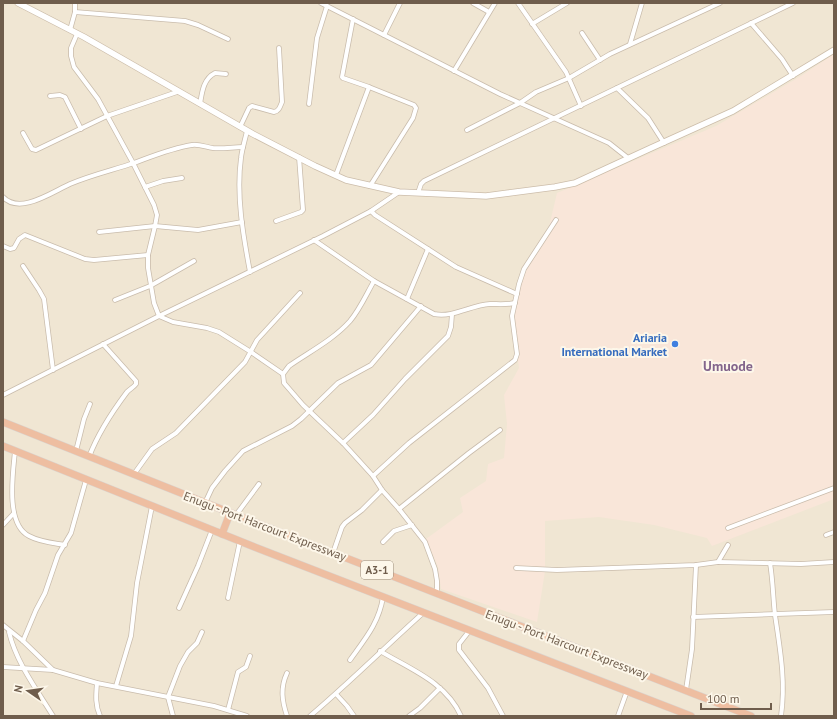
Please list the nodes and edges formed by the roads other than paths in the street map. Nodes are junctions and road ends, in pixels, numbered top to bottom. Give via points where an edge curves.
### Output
1 (18, 3) edge
2 (75, 3) edge
3 (321, 3) edge
4 (400, 3) edge
5 (473, 3) edge
6 (495, 3) edge
7 (518, 3) edge
8 (567, 3) edge
9 (642, 3) edge
10 (720, 3) edge
11 (793, 3) edge
12 (327, 6) junction
13 (75, 12) junction
14 (489, 12) junction
15 (353, 19) junction
16 (751, 23) junction
17 (532, 24) junction
18 (70, 30) junction
19 (582, 33) dead end
20 (77, 34) junction
21 (384, 35) junction
22 (228, 39) dead end
23 (630, 44) junction
24 (279, 48) dead end
25 (834, 50) edge
26 (600, 60) junction
27 (454, 71) junction
28 (226, 74) dead end
29 (793, 76) junction
30 (569, 78) junction
31 (369, 87) junction
32 (617, 88) junction
33 (177, 92) junction
34 (50, 96) dead end
35 (520, 102) junction
36 (200, 104) junction
37 (309, 104) dead end
38 (581, 106) junction
39 (107, 116) junction
40 (555, 118) junction
41 (240, 127) junction
42 (81, 129) junction
43 (467, 130) dead end
44 (247, 131) junction
45 (23, 133) dead end
46 (664, 142) junction
47 (243, 147) junction
48 (299, 158) junction
49 (628, 158) junction
50 (133, 163) junction
51 (336, 175) junction
52 (182, 178) dead end
53 (370, 186) junction
54 (145, 187) junction
55 (399, 192) junction
56 (418, 192) junction
57 (3, 197) edge
58 (371, 210) junction
59 (556, 220) dead end
60 (276, 221) dead end
61 (242, 222) junction
62 (156, 226) junction
63 (99, 232) dead end
64 (314, 240) junction
65 (3, 246) edge
66 (428, 249) junction
67 (148, 255) junction
68 (194, 261) dead end
69 (23, 266) dead end
70 (250, 272) junction
71 (374, 281) junction
72 (150, 286) junction
73 (300, 293) dead end
74 (517, 294) junction
75 (407, 299) junction
76 (115, 300) dead end
77 (515, 303) junction
78 (421, 306) junction
79 (452, 314) junction
80 (159, 316) junction
81 (103, 344) junction
82 (251, 352) junction
83 (53, 370) junction
84 (283, 374) junction
85 (3, 395) edge
86 (90, 404) dead end
87 (310, 411) junction
88 (3, 422) edge
89 (500, 430) dead end
90 (344, 443) junction
91 (3, 446) edge
92 (16, 451) junction
93 (76, 451) junction
94 (89, 457) junction
95 (134, 474) junction
96 (373, 476) junction
97 (86, 480) junction
98 (259, 484) dead end
99 (834, 488) edge
100 (382, 490) junction
101 (205, 503) junction
102 (152, 506) junction
103 (399, 509) junction
104 (14, 513) junction
105 (233, 514) junction
106 (3, 525) edge
107 (412, 525) junction
108 (728, 528) dead end
109 (212, 530) junction
110 (834, 532) edge
111 (222, 534) junction
112 (826, 535) dead end
113 (240, 541) junction
114 (383, 542) dead end
115 (65, 544) junction
116 (728, 545) dead end
117 (333, 553) junction
118 (718, 562) junction
119 (834, 562) edge
120 (770, 563) junction
121 (696, 565) junction
122 (516, 568) dead end
123 (437, 593) junction
124 (383, 597) junction
125 (228, 598) dead end
126 (178, 608) dead end
127 (834, 612) edge
128 (423, 613) junction
129 (775, 615) junction
130 (693, 617) junction
131 (3, 625) edge
132 (470, 630) junction
133 (9, 632) junction
134 (202, 632) dead end
135 (23, 641) junction
136 (380, 651) junction
137 (250, 656) dead end
138 (350, 660) dead end
139 (3, 667) edge
140 (24, 669) junction
141 (53, 670) junction
142 (287, 673) dead end
143 (98, 683) junction
144 (116, 686) junction
145 (440, 688) junction
146 (686, 690) junction
147 (627, 691) junction
148 (336, 694) junction
149 (168, 697) junction
150 (228, 710) junction
151 (53, 716) edge
152 (100, 716) edge
153 (173, 716) edge
154 (246, 716) edge
155 (287, 716) edge
156 (310, 716) edge
157 (354, 716) edge
158 (409, 716) edge
159 (461, 716) edge
160 (503, 716) edge
161 (618, 716) edge
162 (691, 716) edge
163 (751, 716) edge
164 (781, 716) edge

1 - 18 main road
2 - 13 street
3 - 12 street
4 - 21 street
5 - 14 street
6 - 14 street
7 - 17 street
8 - 17 street
9 - 23 street
10 - 23 street
11 - 16 street
12 - 15 street
12 - 37 street via 316,38
13 - 18 street
13 - 22 street via 185,21
14 - 27 street
15 - 21 street
15 - 31 street via 342,77 344,80
16 - 29 street
16 - 32 street
17 - 30 street
18 - 20 main road
19 - 26 street
20 - 33 main road
20 - 39 street via 71,48 72,61
21 - 27 street
23 - 26 street
24 - 41 street via 282,102 280,108 274,112 252,106
25 - 29 main road
26 - 30 street
27 - 35 street
28 - 36 street via 212,75 204,86
29 - 46 main road via 733,111
30 - 35 street
30 - 38 street
31 - 51 street
31 - 53 street via 416,108 410,124
32 - 38 street
32 - 46 street via 648,118
33 - 36 main road
33 - 39 street
34 - 42 street via 65,97
35 - 40 street
35 - 43 street
36 - 41 main road
38 - 40 street
39 - 42 street
39 - 50 street
40 - 49 street via 609,143
40 - 56 street via 424,181
41 - 44 main road
42 - 45 street via 36,150 32,149
44 - 47 street
44 - 48 main road
46 - 49 main road
47 - 50 street via 215,148 192,145
47 - 61 street via 239,182
48 - 51 main road
48 - 60 street via 303,210
49 - 56 main road via 575,183 555,188 486,196
50 - 54 street
50 - 57 street via 83,179 25,203 13,203
51 - 53 main road
52 - 54 street
53 - 55 main road
54 - 62 street via 154,205
55 - 56 main road
55 - 58 street
58 - 64 street
58 - 66 street
59 - 74 street via 524,269
61 - 62 street via 198,230
61 - 70 street
62 - 63 street
62 - 67 street
64 - 70 street
64 - 71 street
65 - 67 street via 14,248 19,239 25,236 85,259
66 - 74 street via 456,267
66 - 75 street
67 - 72 street
68 - 72 street
69 - 83 street via 44,299
70 - 80 street
71 - 75 street
71 - 84 street via 349,322 289,366
72 - 76 street
72 - 80 street
73 - 82 street via 257,340
74 - 77 street
75 - 78 street
77 - 79 street via 489,304
77 - 96 street via 512,316 515,360 408,443
78 - 79 street via 427,311 441,315
78 - 87 street via 371,364 342,380
79 - 90 street via 448,336
80 - 81 street
80 - 82 street via 173,322 213,330
81 - 83 street
81 - 94 street via 136,384 128,391 102,429
82 - 84 street
82 - 95 street via 245,362 176,433 152,449
83 - 85 street
84 - 87 street via 284,383
86 - 93 street
87 - 90 street
87 - 101 street via 292,426 243,451 212,488
88 - 93 highway, Enugu - Port Harcourt Expressway / A3-1
89 - 103 street
90 - 96 street
91 - 92 highway, Enugu - Port Harcourt Expressway / A3-1
92 - 97 highway, Enugu - Port Harcourt Expressway / A3-1
92 - 104 street via 12,485
93 - 94 highway, Enugu - Port Harcourt Expressway / A3-1
94 - 95 highway, Enugu - Port Harcourt Expressway / A3-1
95 - 101 highway, Enugu - Port Harcourt Expressway / A3-1
96 - 100 street
97 - 102 highway, Enugu - Port Harcourt Expressway / A3-1
97 - 115 street via 71,533
98 - 105 street
99 - 108 street
100 - 103 street
100 - 117 street via 345,523
101 - 105 highway, Enugu - Port Harcourt Expressway / A3-1
102 - 109 highway, Enugu - Port Harcourt Expressway / A3-1
102 - 144 street via 137,583 131,636
103 - 107 street
104 - 106 street
104 - 115 street via 20,528 29,537
105 - 111 highway
105 - 117 highway, Enugu - Port Harcourt Expressway / A3-1
107 - 114 street via 394,531
107 - 123 street via 429,549 435,569
109 - 111 highway, Enugu - Port Harcourt Expressway / A3-1
109 - 126 street
110 - 112 street
111 - 113 highway, Enugu - Port Harcourt Expressway / A3-1
113 - 124 highway, Enugu - Port Harcourt Expressway / A3-1
113 - 125 street
115 - 135 street via 58,555 45,594
116 - 118 street
117 - 123 highway, Enugu - Port Harcourt Expressway / A3-1
118 - 120 street
118 - 121 street
119 - 120 street
120 - 129 street
121 - 122 street via 557,570
121 - 130 street
123 - 146 highway, Enugu - Port Harcourt Expressway / A3-1
124 - 128 highway, Enugu - Port Harcourt Expressway / A3-1
124 - 138 street via 380,615 374,627
127 - 129 street
128 - 132 highway, Enugu - Port Harcourt Expressway / A3-1
128 - 136 street
129 - 130 street
129 - 164 street via 783,666
130 - 146 street via 692,649
131 - 133 street
132 - 147 highway, Enugu - Port Harcourt Expressway / A3-1
132 - 160 street via 459,644 459,650 488,688
133 - 135 street
133 - 140 street
134 - 149 street via 197,644 182,662
135 - 141 street
136 - 145 street
136 - 148 street
137 - 150 street via 246,667 238,672
139 - 140 street
140 - 141 street
140 - 151 street
141 - 143 street
142 - 155 street via 282,687 283,705
143 - 144 street
143 - 152 street via 96,708
144 - 149 street
145 - 158 street
145 - 159 street via 454,701
146 - 163 highway, Enugu - Port Harcourt Expressway / A3-1
147 - 161 street
147 - 162 highway, Enugu - Port Harcourt Expressway / A3-1
148 - 156 street
148 - 157 street
149 - 150 street
149 - 153 street
150 - 154 street

